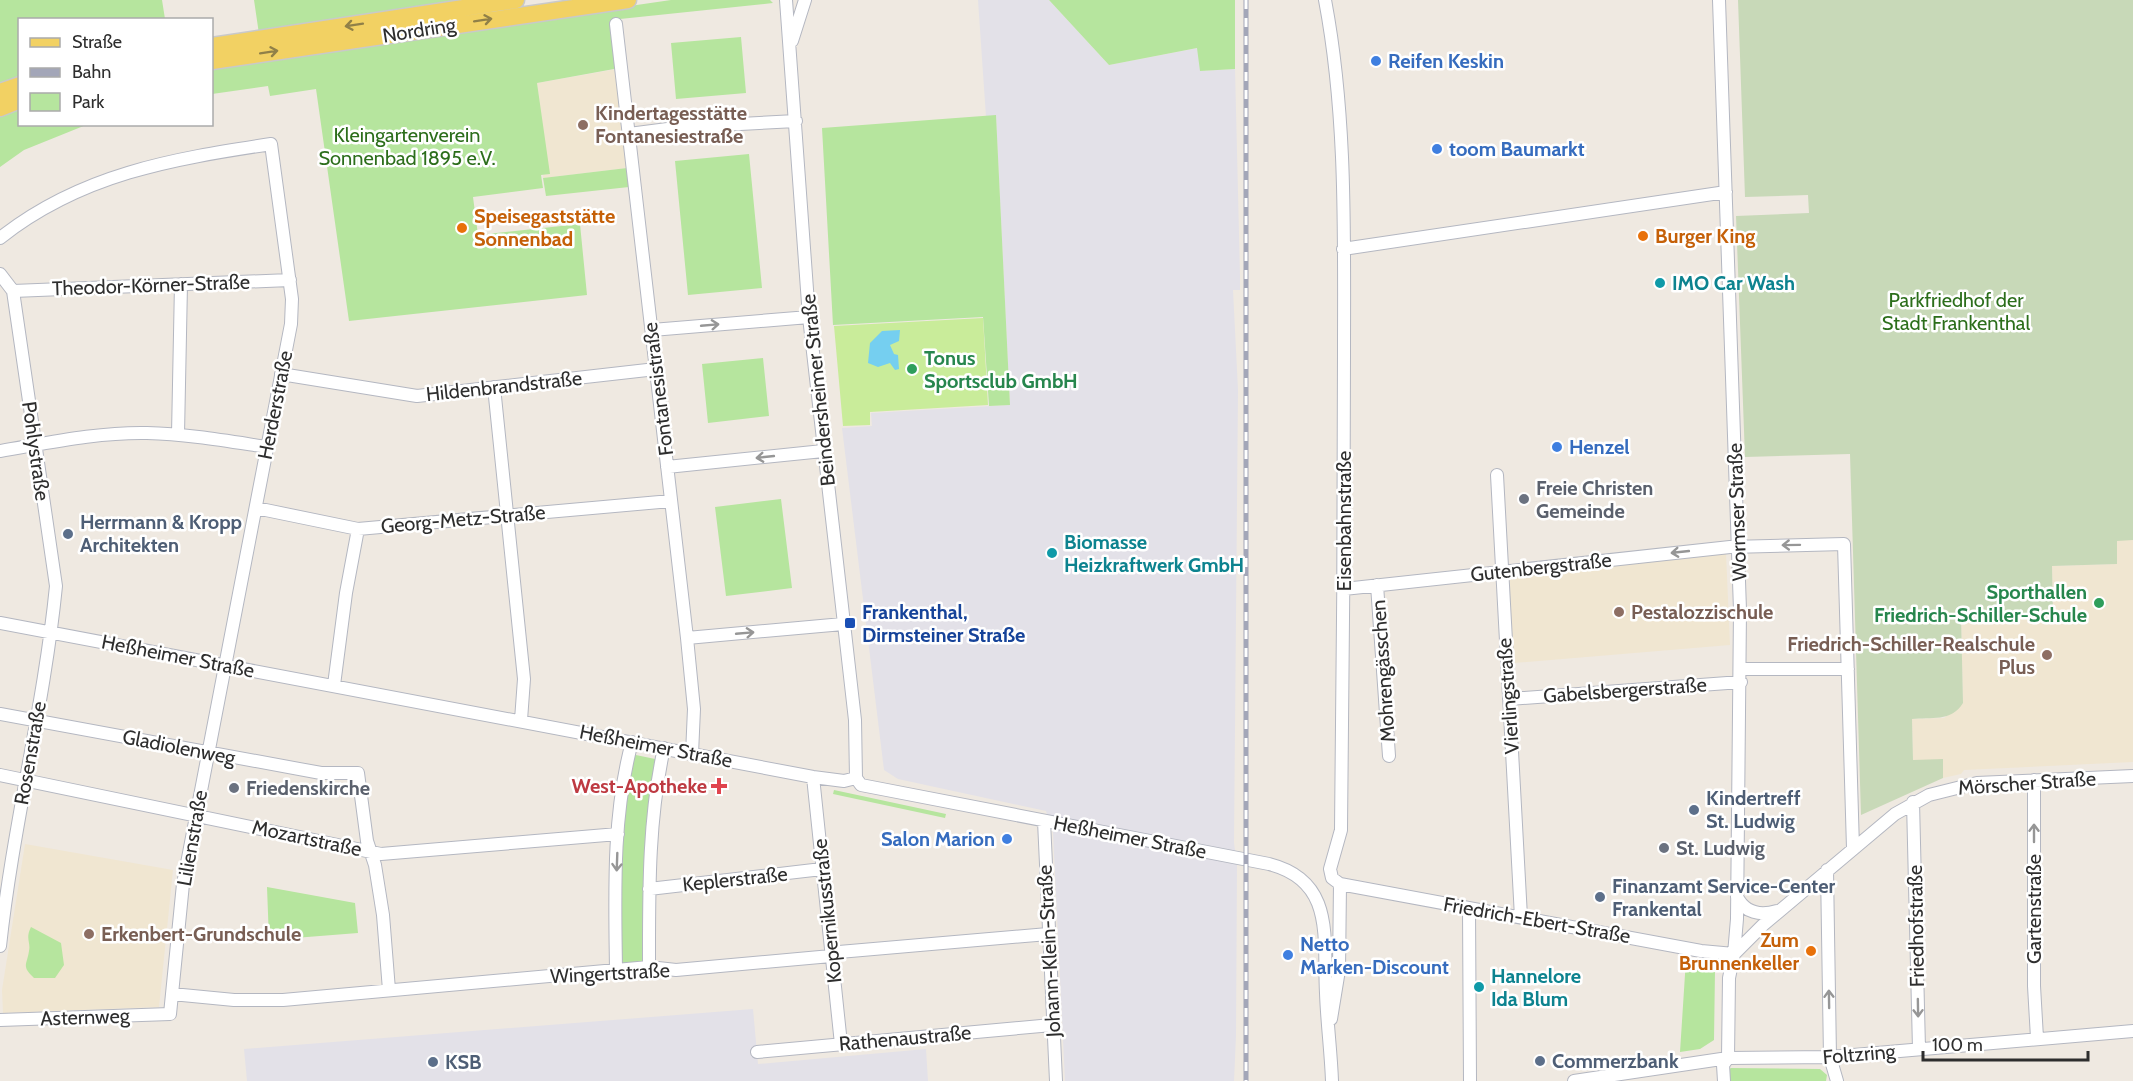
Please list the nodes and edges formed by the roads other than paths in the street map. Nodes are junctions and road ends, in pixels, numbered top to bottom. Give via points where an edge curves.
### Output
1 (516, 0) edge
2 (628, 0) edge
3 (786, 0) edge
4 (805, 0) edge
5 (1325, 0) edge
6 (1719, 0) edge
7 (616, 24) dead end
8 (213, 46) edge
9 (789, 51) junction
10 (213, 61) edge
11 (18, 86) edge
12 (0, 92) edge
13 (18, 101) edge
14 (0, 108) edge
15 (796, 121) junction
16 (629, 134) junction
17 (1726, 192) junction
18 (0, 238) edge
19 (1343, 249) junction
20 (0, 274) edge
21 (290, 280) junction
22 (181, 284) junction
23 (13, 291) junction
24 (809, 317) junction
25 (651, 330) junction
26 (656, 369) junction
27 (281, 374) junction
28 (494, 387) junction
29 (178, 434) junction
30 (35, 445) junction
31 (267, 447) junction
32 (0, 451) edge
33 (823, 451) junction
34 (667, 467) junction
35 (1497, 475) dead end
36 (671, 501) junction
37 (256, 508) junction
38 (508, 515) junction
39 (358, 529) junction
40 (1738, 546) junction
41 (1500, 572) junction
42 (1377, 585) junction
43 (1344, 589) junction
44 (0, 623) edge
45 (843, 624) junction
46 (51, 632) junction
47 (687, 638) junction
48 (225, 665) junction
49 (1848, 669) junction
50 (1741, 676) junction
51 (334, 685) junction
52 (1509, 699) junction
53 (0, 714) edge
54 (521, 720) junction
55 (35, 721) junction
56 (632, 742) junction
57 (664, 748) junction
58 (207, 753) junction
59 (692, 754) junction
60 (1389, 756) dead end
61 (0, 775) edge
62 (2133, 776) edge
63 (813, 777) junction
64 (856, 778) junction
65 (25, 780) junction
66 (2034, 780) junction
67 (1913, 802) junction
68 (195, 815) junction
69 (1044, 821) junction
70 (618, 834) junction
71 (1853, 848) junction
72 (370, 852) junction
73 (822, 869) junction
74 (1827, 870) junction
75 (4, 880) edge
76 (1304, 881) joint
77 (1340, 884) junction
78 (649, 889) junction
79 (1737, 897) junction
80 (1469, 908) junction
81 (1781, 909) junction
82 (1521, 917) junction
83 (1048, 934) junction
84 (0, 946) edge
85 (1734, 954) junction
86 (831, 956) junction
87 (649, 967) junction
88 (616, 970) junction
89 (389, 990) junction
90 (172, 994) junction
91 (170, 1014) joint
92 (0, 1020) edge
93 (1053, 1025) junction
94 (2133, 1031) edge
95 (1328, 1035) junction
96 (2037, 1038) junction
97 (841, 1044) junction
98 (1919, 1049) junction
99 (757, 1052) dead end
100 (1830, 1057) junction
101 (1728, 1058) junction
102 (1056, 1081) edge
103 (1332, 1081) edge
104 (1470, 1081) edge
105 (1574, 1081) edge
106 (1724, 1081) edge
107 (1837, 1081) edge

1 -> 8 main road, Nordring
10 -> 2 main road, Nordring
3 - 9 street, Beindersheimer Straße
4 - 9 street
5 - 19 street, Eisenbahnstraße via 1340,108
6 - 17 street, Wormser Straße
7 - 16 street, Fontanesistraße
9 - 15 street, Beindersheimer Straße
11 - 12 main road
13 - 14 main road
15 - 16 street
15 - 24 street, Beindersheimer Straße
16 - 25 street, Fontanesistraße
17 - 19 street
17 - 40 street, Wormser Straße
18 - 21 street, Herderstraße via 36,212 136,168 272,144
19 - 43 street, Eisenbahnstraße
20 - 23 street, Pohlystraße
21 - 22 street, Theodor-Körner-Straße
21 - 27 street, Herderstraße via 291,324
22 - 23 street, Theodor-Körner-Straße
22 - 29 street
23 - 30 street, Pohlystraße
25 -> 24 street
24 - 33 street, Beindersheimer Straße
25 - 26 street, Fontanesistraße
26 - 28 street, Hildenbrandstraße
26 - 34 street, Fontanesistraße
27 - 28 street, Hildenbrandstraße via 417,396
27 - 31 street, Herderstraße
28 - 38 street
29 - 30 street via 118,434
29 - 31 street
30 - 32 street
30 - 46 street, Pohlystraße via 56,586
31 - 37 street, Herderstraße
33 -> 34 street
33 - 45 street, Beindersheimer Straße
34 - 36 street, Fontanesistraße
35 - 41 street, Vierlingstraße
36 - 38 street, Georg-Metz-Straße
36 - 47 street, Fontanesistraße
37 - 39 street, Georg-Metz-Straße
37 - 48 street, Herderstraße
38 - 39 street, Georg-Metz-Straße
38 - 54 street via 524,679
39 - 51 street
40 -> 41 street, Gutenbergstraße
49 -> 40 street, Gutenbergstraße via 1844,544
40 - 50 street, Wormser Straße
41 - 42 street, Gutenbergstraße
41 - 52 street, Vierlingstraße
42 - 43 street, Gutenbergstraße
42 - 60 street, Mohrengässchen
43 - 77 street, Eisenbahnstraße via 1341,830 1330,869 1332,878
44 - 46 street, Heßheimer Straße
47 -> 45 street
45 - 64 street, Beindersheimer Straße via 856,740
46 - 48 street, Heßheimer Straße
46 - 55 street, Rosenstraße
47 - 59 street, Fontanesistraße via 694,709
48 - 51 street, Heßheimer Straße
48 - 58 street, Lilienstraße
49 - 50 street, Gabelsbergerstraße
49 - 71 street
50 - 52 street, Gabelsbergerstraße
50 - 79 street, Wormser Straße
51 - 54 street, Heßheimer Straße
52 - 82 street, Vierlingstraße
53 - 55 street, Gladiolenweg
54 - 56 street, Heßheimer Straße
55 - 58 street, Gladiolenweg
55 - 65 street, Rosenstraße
56 - 57 street, Heßheimer Straße
56 - 70 street via 623,774
57 - 59 street, Heßheimer Straße
57 - 78 street via 654,804
58 - 68 street, Lilienstraße
58 - 72 street, Gladiolenweg via 321,773 358,773
59 - 63 street, Heßheimer Straße
61 - 65 street, Mozartstraße
62 - 66 street, Mörscher Straße
63 - 64 street, Heßheimer Straße via 844,781
63 - 73 street, Kopernikusstraße
64 - 69 street, Heßheimer Straße via 861,785
65 - 68 street, Mozartstraße
65 - 75 street, Rosenstraße
66 - 67 street, Mörscher Straße via 1953,787
96 -> 66 street, Gartenstraße
67 - 71 street, Mörscher Straße
67 -> 98 street, Friedhofstraße
68 - 72 street, Mozartstraße
68 - 90 street, Lilienstraße via 183,884
69 - 76 street, Heßheimer Straße via 1269,864
69 - 83 street, Johann-Klein-Straße
70 - 72 street, Mozartstraße via 394,854
70 -> 88 street
71 - 74 street, Mörscher Straße
72 - 89 street via 383,915
73 - 78 street, Keplerstraße
73 - 86 street, Kopernikusstraße
74 - 81 street, Mörscher Straße
100 -> 74 street
75 - 84 street, Rosenstraße
76 - 95 street, Eisenbahnstraße via 1317,899 1325,926
77 - 80 street, Friedrich-Ebert-Straße
77 - 95 street, Eisenbahnstraße via 1339,970
78 - 87 street
79 - 81 street via 1755,913
79 - 85 street, Wormser Straße
80 - 82 street, Friedrich-Ebert-Straße
80 - 104 street
81 - 85 street, Mörscher Straße
82 - 85 street, Friedrich-Ebert-Straße
83 - 86 street, Wingertstraße via 839,952
83 - 93 street, Johann-Klein-Straße
85 - 101 street, Wormser Straße via 1729,978
86 - 87 street, Wingertstraße via 675,970
86 - 97 street, Kopernikusstraße
87 - 88 street, Wingertstraße
88 - 89 street, Wingertstraße
89 - 90 street, Wingertstraße via 259,1001
90 - 91 street, Lilienstraße
91 - 92 street, Asternweg
93 - 97 street, Rathenaustraße
93 - 102 street, Johann-Klein-Straße
94 - 96 street, Foltzring
95 - 103 street, Eisenbahnstraße
96 - 98 street, Foltzring
97 - 99 street, Rathenaustraße
98 - 100 street, Foltzring
100 - 101 street, Foltzring
100 - 107 street
101 - 105 street, Foltzring
101 - 106 street, Wormser Straße via 1723,1065

